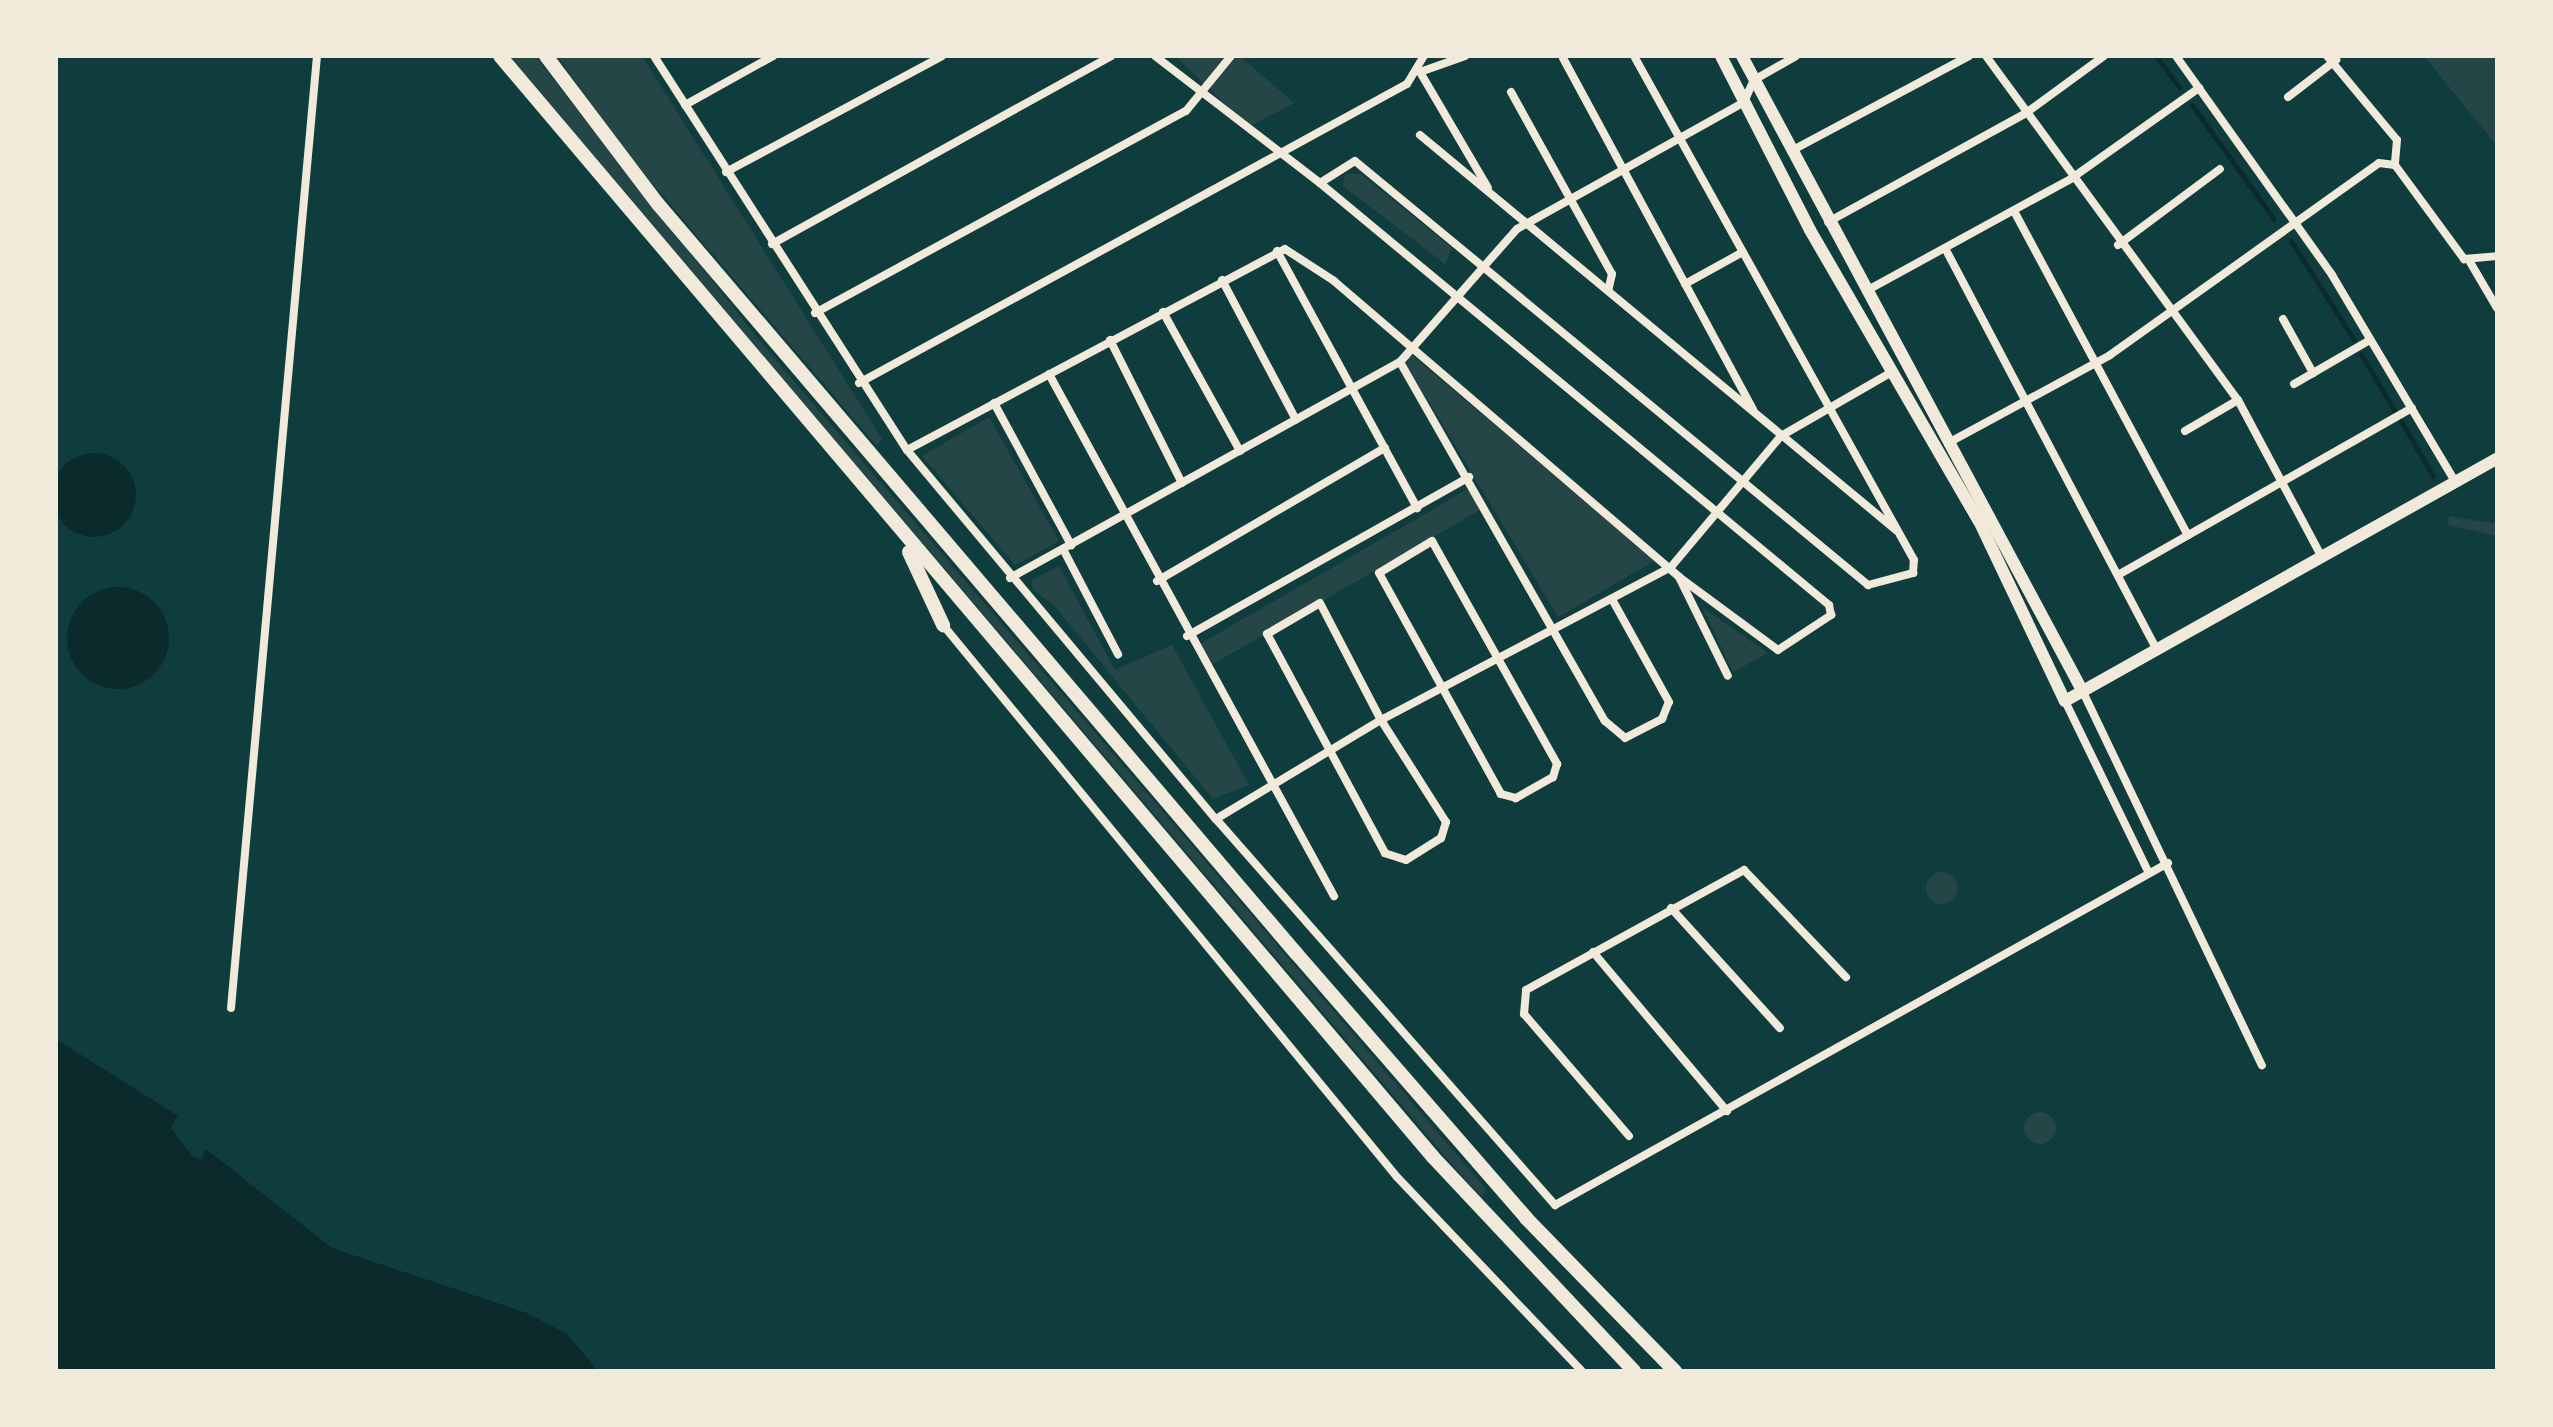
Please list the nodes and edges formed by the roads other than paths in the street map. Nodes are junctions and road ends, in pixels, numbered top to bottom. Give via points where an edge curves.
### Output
1 (317, 56) edge
2 (500, 56) edge
3 (546, 56) edge
4 (654, 56) edge
5 (773, 56) edge
6 (942, 56) edge
7 (1111, 56) edge
8 (1155, 56) edge
9 (1231, 56) edge
10 (1424, 56) edge
11 (1465, 56) edge
12 (1634, 56) edge
13 (1721, 56) edge
14 (1742, 56) edge
15 (1796, 56) edge
16 (1969, 56) edge
17 (1986, 56) edge
18 (2104, 56) edge
19 (2176, 56) edge
20 (1563, 58) edge
21 (2331, 58) edge
22 (1420, 72) junction
23 (1754, 80) junction
24 (2199, 88) junction
25 (1511, 92) dead end
26 (1202, 95) junction
27 (2288, 97) dead end
28 (1744, 102) junction
29 (685, 105) junction
30 (2026, 113) junction
31 (1420, 135) dead end
32 (1680, 138) junction
33 (1790, 151) junction
34 (1274, 154) junction
35 (2395, 165) junction
36 (2220, 169) dead end
37 (1624, 170) junction
38 (726, 172) junction
39 (2072, 178) junction
40 (1320, 183) junction
41 (1492, 195) junction
42 (1568, 199) junction
43 (2014, 211) junction
44 (1526, 222) junction
45 (1828, 222) junction
46 (2296, 223) junction
47 (772, 244) junction
48 (2118, 245) junction
49 (1946, 250) junction
50 (1277, 251) junction
51 (1743, 252) junction
52 (2497, 256) edge
53 (2470, 262) junction
54 (1485, 265) junction
55 (1222, 280) junction
56 (1685, 284) junction
57 (1608, 291) junction
58 (1865, 291) junction
59 (1456, 299) junction
60 (2497, 308) edge
61 (1163, 312) junction
62 (815, 313) junction
63 (2169, 314) junction
64 (2283, 319) dead end
65 (1110, 340) junction
66 (2370, 340) junction
67 (1413, 349) junction
68 (1400, 362) junction
69 (2096, 364) junction
70 (1907, 366) junction
71 (1890, 373) junction
72 (2313, 373) junction
73 (1049, 374) junction
74 (859, 383) junction
75 (2294, 384) dead end
76 (1353, 388) junction
77 (2238, 400) junction
78 (2028, 401) junction
79 (994, 403) junction
80 (1829, 407) junction
81 (2412, 408) junction
82 (1755, 414) junction
83 (1296, 420) junction
84 (2185, 431) dead end
85 (1781, 436) junction
86 (1950, 442) junction
87 (1385, 448) junction
88 (907, 450) junction
89 (1240, 451) junction
90 (2497, 459) edge
91 (1469, 477) junction
92 (1742, 481) junction
93 (2282, 482) junction
94 (1182, 483) junction
95 (2456, 483) junction
96 (1417, 508) junction
97 (1716, 513) junction
98 (1122, 516) junction
99 (1900, 533) junction
100 (901, 534) junction
101 (2188, 535) junction
102 (1067, 547) junction
103 (2322, 557) junction
104 (1671, 567) junction
105 (2118, 575) junction
106 (1679, 577) junction
107 (1010, 578) junction
108 (1157, 581) junction
109 (1613, 601) junction
110 (943, 625) joint
111 (1551, 629) junction
112 (1187, 636) junction
113 (2157, 651) junction
114 (1118, 654) dead end
115 (1493, 660) junction
116 (1728, 676) dead end
117 (1439, 689) junction
118 (2083, 692) junction
119 (2065, 701) junction
120 (1381, 720) junction
121 (1328, 753) junction
122 (1269, 787) junction
123 (1216, 819) junction
124 (2168, 863) junction
125 (2149, 873) junction
126 (1334, 896) dead end
127 (1671, 908) junction
128 (1593, 952) junction
129 (1846, 977) dead end
130 (231, 1008) dead end
131 (1780, 1028) dead end
132 (2262, 1065) dead end
133 (1727, 1111) junction
134 (1629, 1136) dead end
135 (1582, 1371) edge
136 (1634, 1371) edge
137 (1675, 1371) edge

1 - 130 street
2 - 100 main road
3 - 137 main road via 658,204 1296,953 1526,1218
4 - 29 street
5 - 29 street
6 - 38 street
7 - 47 street
8 - 26 street
9 - 26 street
10 - 22 street
11 - 22 street
12 - 32 street
13 - 28 street
14 - 23 street
15 - 23 street
16 - 33 street
17 - 30 street
18 - 30 street
19 - 24 street
20 - 37 street
21 - 27 street
21 - 35 street via 2397,140
22 - 34 street
22 - 41 street
23 - 28 street
23 - 33 street
24 - 39 street
24 - 46 street
25 - 42 street
26 - 34 street
26 - 62 street via 1186,111
28 - 32 street
28 - 71 street
29 - 38 street
30 - 39 street
30 - 45 street
31 - 41 street
32 - 37 street
32 - 51 street
33 - 45 street
34 - 40 street
34 - 74 street
35 - 46 street via 2379,163
35 - 53 street
36 - 48 street
37 - 42 street
37 - 56 street
38 - 47 street
39 - 43 street
39 - 48 street
40 - 54 street via 1355,161
40 - 59 street
41 - 44 street
42 - 44 street
42 - 57 street via 1612,274
43 - 49 street
43 - 69 street
44 - 54 street
44 - 57 street
45 - 58 street
46 - 63 street
46 - 66 street
47 - 62 street
48 - 63 street
49 - 58 street
49 - 78 street
50 - 55 street
50 - 67 street via 1294,250
50 - 76 street
51 - 56 street
51 - 80 street
52 - 53 street
53 - 60 street
54 - 59 street
54 - 92 street
55 - 61 street
55 - 83 street
56 - 82 street
57 - 82 street
58 - 70 street
59 - 67 street
59 - 97 street
61 - 65 street
61 - 89 street
62 - 74 street
63 - 69 street
63 - 77 street
64 - 72 street
65 - 73 street
65 - 94 street
66 - 72 street
66 - 81 street
67 - 68 street
67 - 104 street
68 - 76 street
68 - 91 street
69 - 78 street
69 - 101 street
70 - 71 street
70 - 86 street
71 - 80 street
71 - 119 street via 1979,521
72 - 75 street
73 - 79 street
73 - 98 street
74 - 88 street
76 - 83 street
76 - 87 street
77 - 84 street
77 - 93 street
78 - 86 street
78 - 105 street
79 - 88 street
79 - 102 street
80 - 85 street
80 - 99 street
81 - 93 street
81 - 95 street
82 - 85 street
83 - 89 street
85 - 92 street
85 - 99 street
86 - 118 street
87 - 96 street
87 - 108 street
88 - 107 street
89 - 94 street
90 - 95 street
91 - 96 street
91 - 111 street
92 - 97 street
92 - 99 street via 1875,588 1916,570
93 - 101 street
93 - 103 street
94 - 98 street
95 - 103 street
96 - 112 street
97 - 104 street
97 - 106 street via 1829,605 1831,615 1778,650
98 - 102 street
98 - 108 street
100 - 110 main road
100 - 136 main road via 1486,1217
101 - 105 street
102 - 107 street
102 - 114 street
103 - 113 street
104 - 106 street
104 - 109 street
105 - 113 street
106 - 116 street
107 - 123 street
108 - 112 street
109 - 111 street
109 - 111 street via 1669,702 1662,719 1625,738 1616,738
110 - 135 street via 1109,835 1407,1188
111 - 115 street
112 - 122 street
113 - 118 street
115 - 117 street
115 - 117 street via 1556,772 1516,798 1501,794
115 - 117 street via 1432,541 1379,573
117 - 120 street
118 - 119 street
118 - 124 street
119 - 125 street
120 - 121 street
120 - 121 street via 1446,831 1393,861
120 - 121 street via 1320,603 1267,634
121 - 122 street
122 - 123 street
122 - 126 street
123 - 133 street via 1555,1205
124 - 125 street
124 - 132 street
125 - 133 street
127 - 128 street
127 - 129 street via 1744,870
127 - 131 street
128 - 133 street
128 - 134 street via 1526,990 1520,1003

